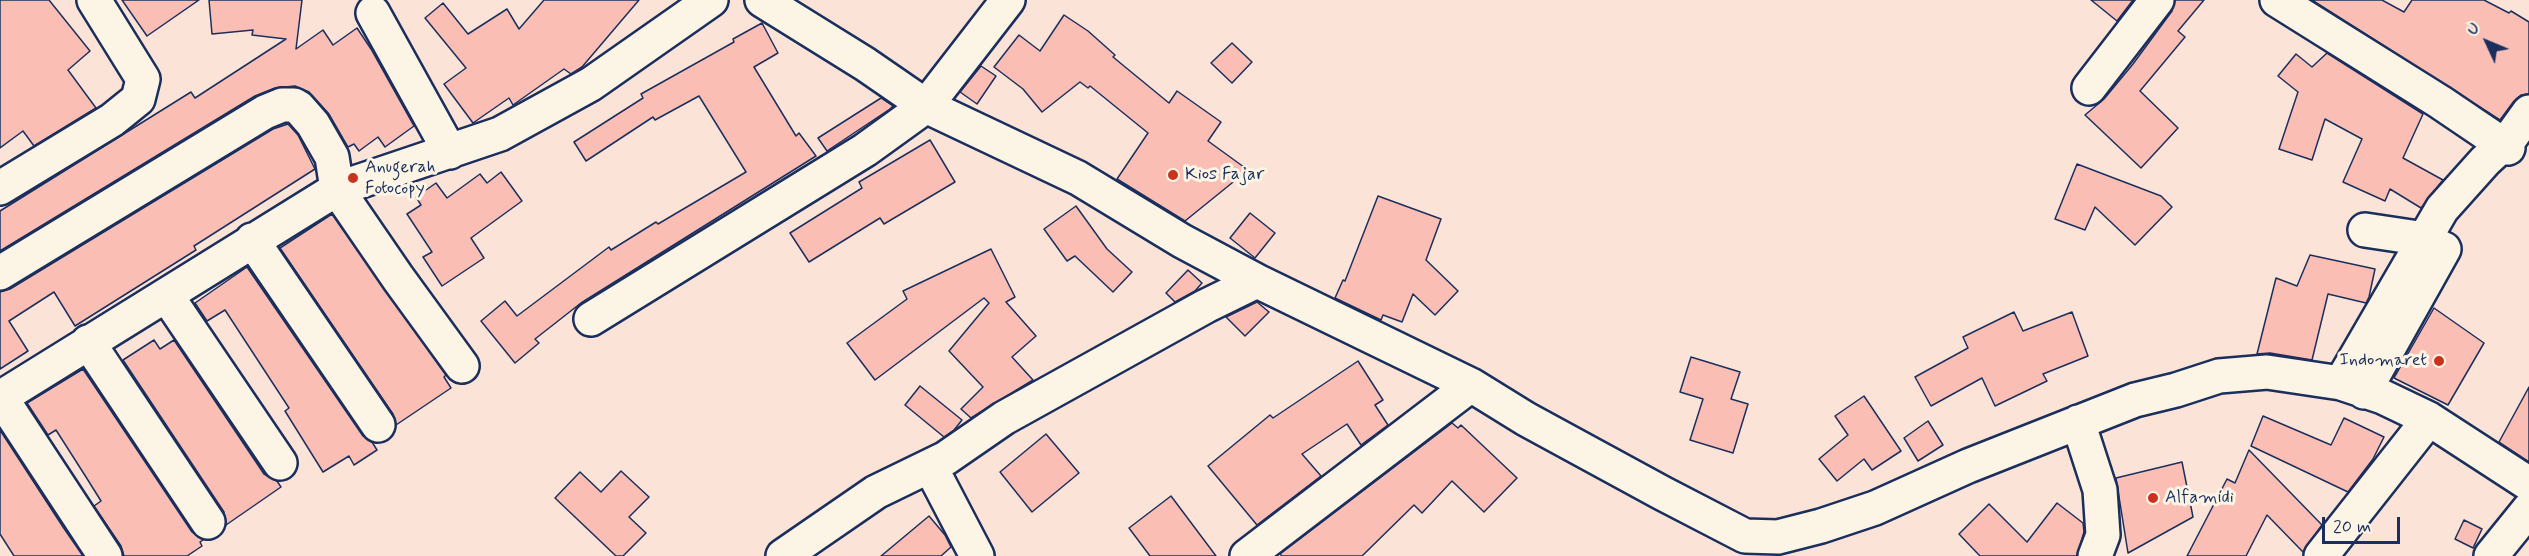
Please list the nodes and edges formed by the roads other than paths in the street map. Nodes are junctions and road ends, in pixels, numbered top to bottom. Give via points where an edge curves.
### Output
1 (94, 0) edge
2 (711, 0) edge
3 (762, 0) edge
4 (1008, 0) edge
5 (2157, 0) edge
6 (2277, 0) edge
7 (373, 13) dead end
8 (2089, 88) dead end
9 (926, 105) junction
10 (2529, 112) edge
11 (2506, 144) junction
12 (450, 152) junction
13 (0, 188) edge
14 (337, 189) junction
15 (2365, 230) dead end
16 (252, 240) junction
17 (2434, 244) junction
18 (0, 273) edge
19 (1257, 280) junction
20 (167, 296) junction
21 (591, 319) dead end
22 (88, 342) junction
23 (462, 366) dead end
24 (1471, 385) junction
25 (2353, 388) junction
26 (0, 397) edge
27 (2429, 419) junction
28 (2078, 422) junction
29 (378, 425) dead end
30 (280, 463) dead end
31 (930, 466) junction
32 (2529, 484) edge
33 (2529, 508) edge
34 (208, 522) dead end
35 (1740, 546) edge
36 (105, 556) edge
37 (783, 556) edge
38 (977, 556) edge
39 (1247, 556) edge
40 (2095, 556) edge
41 (2321, 556) edge
42 (2491, 556) edge

1 - 13 street via 143,79 138,99 112,120
2 - 12 street via 591,84 500,134
3 - 9 street
4 - 9 street
5 - 8 street
6 - 11 street
7 - 12 street
9 - 19 street via 1078,178 1182,241
9 - 21 street via 865,150
10 - 11 street
11 - 17 street via 2485,161
12 - 14 street
14 - 16 street
14 - 18 street via 332,157 313,124 299,108 282,105 265,111
14 - 23 street
15 - 17 street
16 - 20 street
16 - 29 street
17 - 25 street
19 - 24 street
19 - 31 street via 1004,418
20 - 22 street
20 - 30 street
22 - 26 street
22 - 34 street
24 - 35 street via 1651,488
24 - 39 street
25 - 27 street
25 - 28 street via 2267,372 2219,376 2135,400
26 - 36 street
27 - 32 street
27 - 41 street
28 - 35 street via 1875,508
28 - 40 street via 2100,490 2103,535
31 - 37 street via 876,492
31 - 38 street
33 - 42 street

